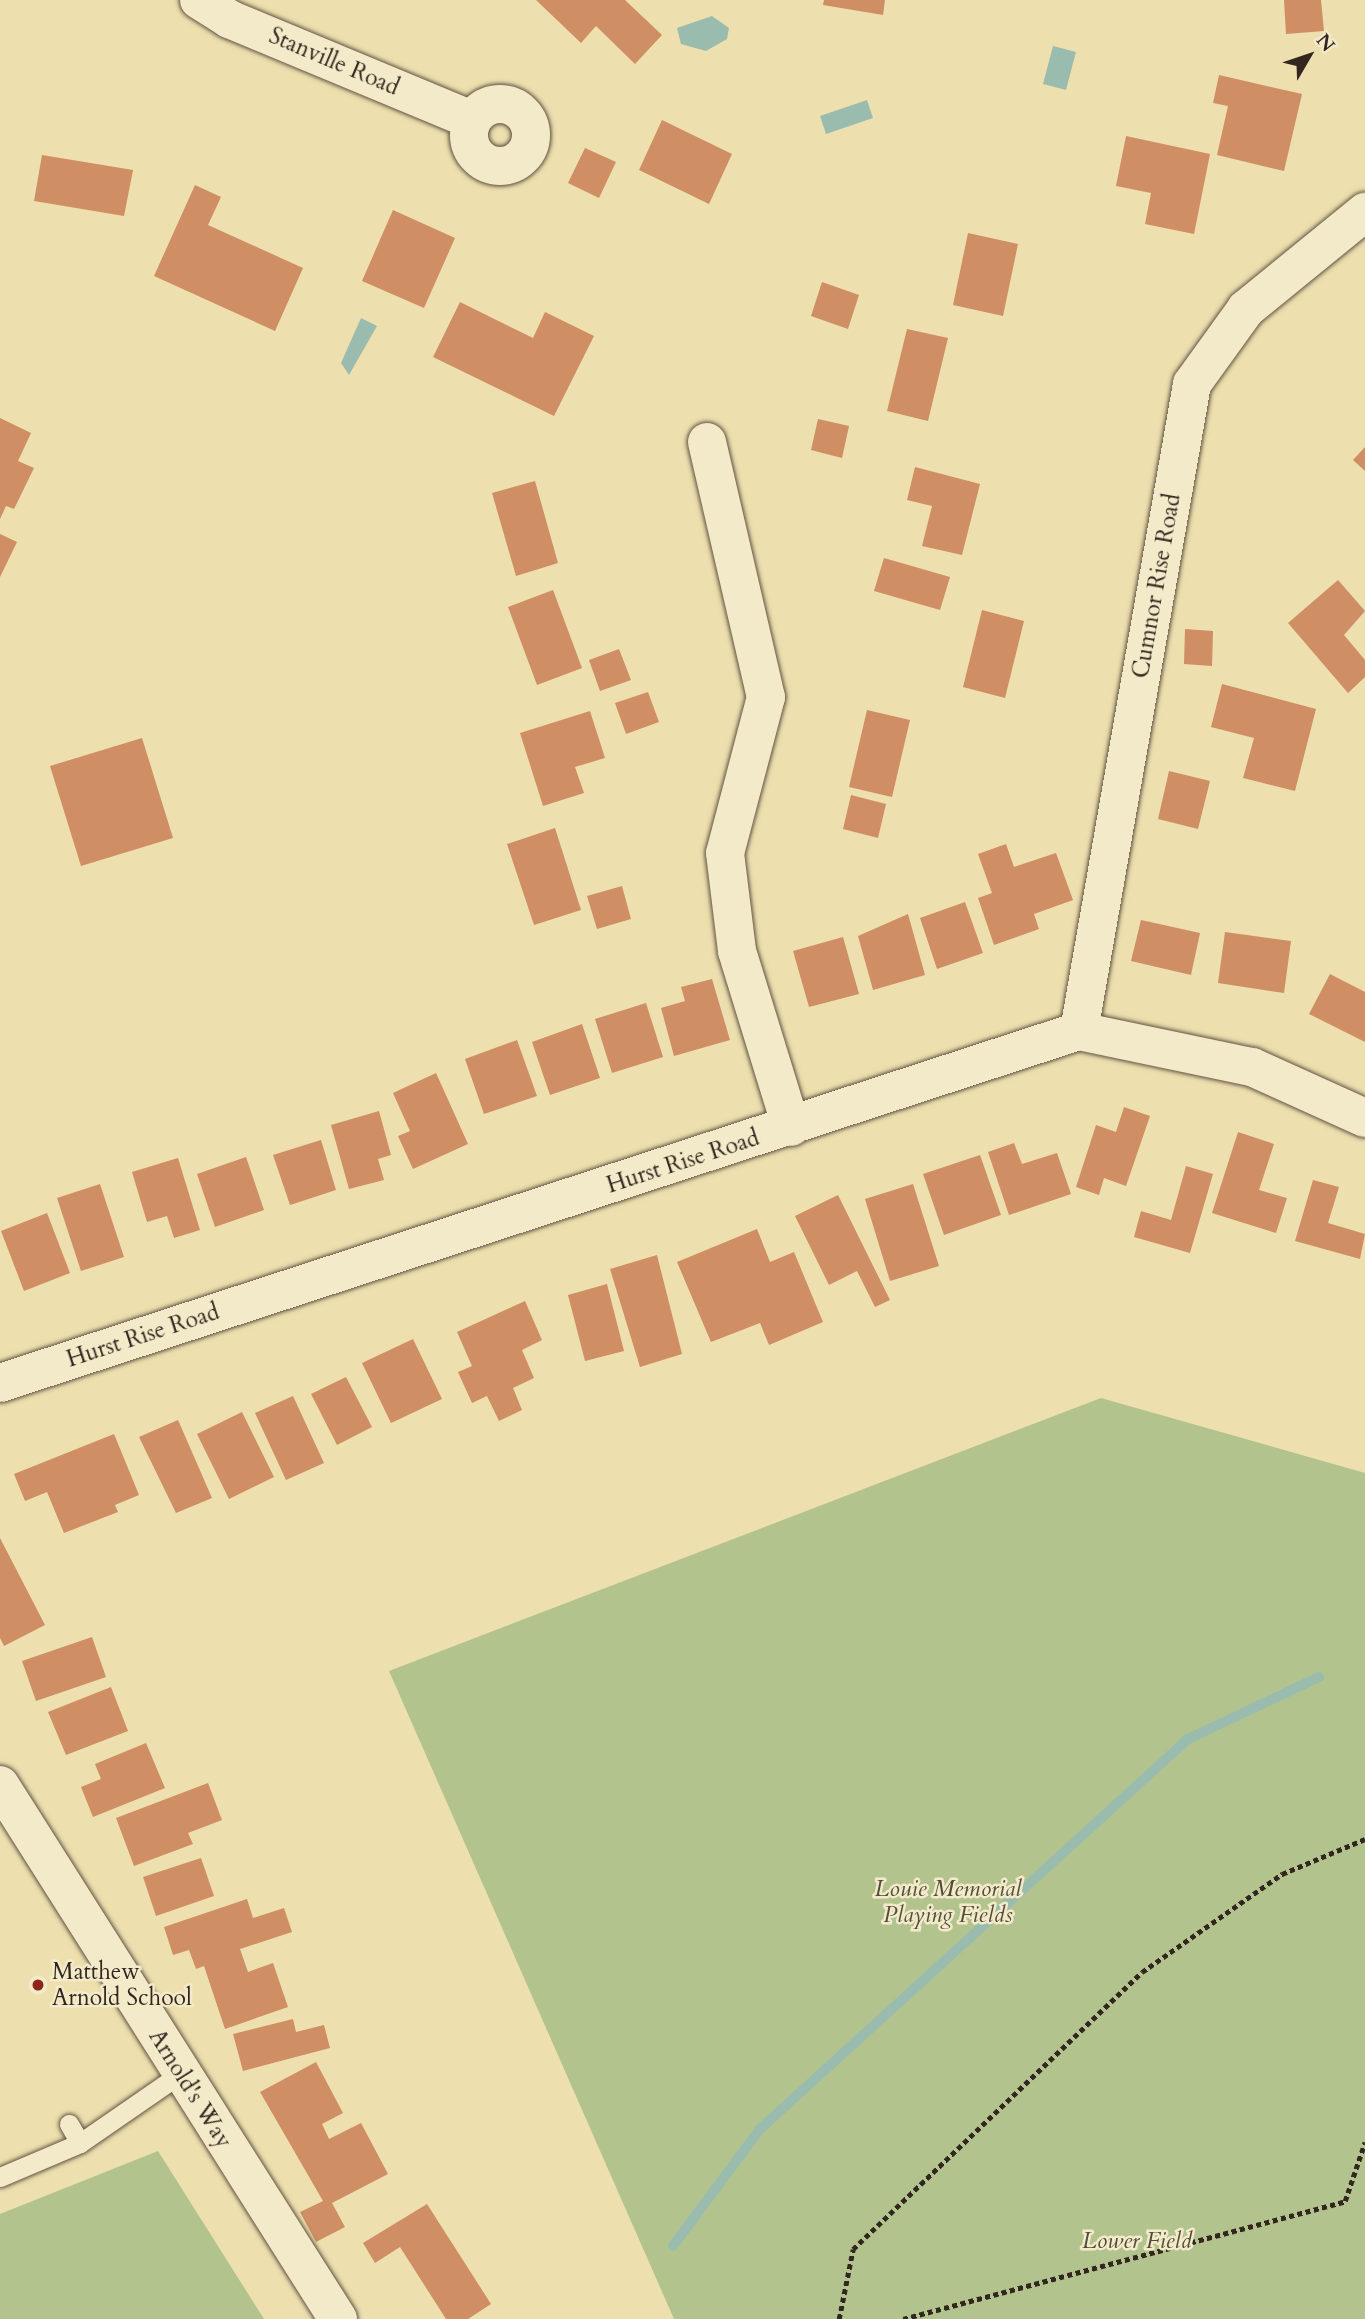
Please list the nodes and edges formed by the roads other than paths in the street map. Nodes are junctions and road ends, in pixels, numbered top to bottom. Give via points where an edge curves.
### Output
1 (199, 0) edge
2 (472, 120) dead end
3 (1365, 212) edge
4 (707, 442) dead end
5 (1079, 1031) junction
6 (1365, 1118) edge
7 (791, 1127) junction
8 (0, 1383) edge
9 (0, 1785) edge
10 (180, 2074) junction
11 (68, 2124) dead end
12 (80, 2143) junction
13 (0, 2177) edge
14 (338, 2319) edge

1 - 2 street, Stanville Road via 229,19
3 - 5 street, Cumnor Rise Road via 1246,309 1192,384
4 - 7 street via 766,697 725,853 737,951
5 - 6 street via 1252,1067
5 - 7 street, Hurst Rise Road
7 - 8 street, Hurst Rise Road
9 - 10 street, Arnold's Way
10 - 12 lane
10 - 14 street, Arnold's Way
11 - 12 lane
12 - 13 lane

